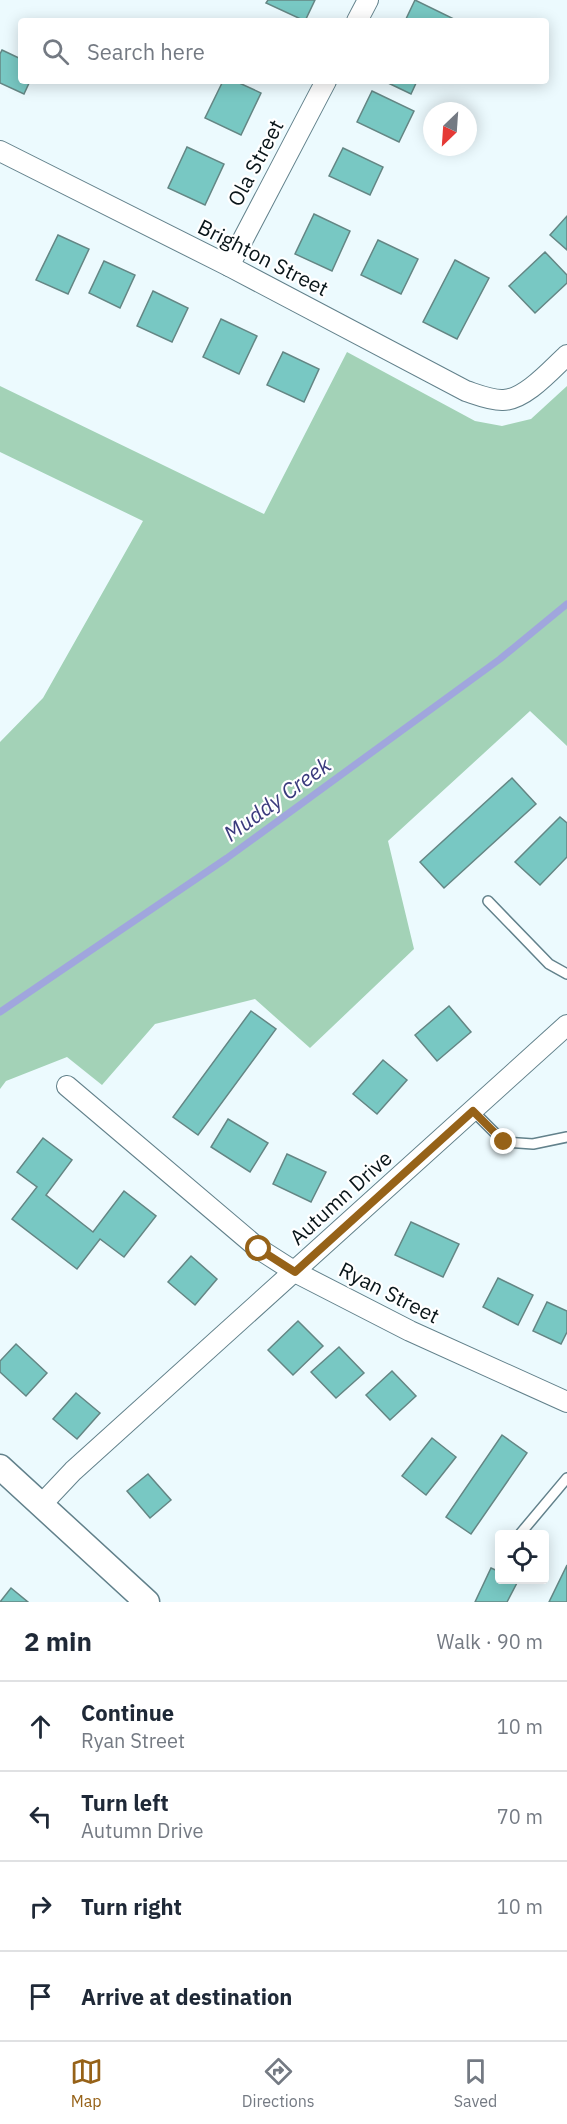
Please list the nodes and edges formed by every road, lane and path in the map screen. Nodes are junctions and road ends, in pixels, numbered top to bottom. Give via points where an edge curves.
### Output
1 (368, 0) edge
2 (359, 18) edge
3 (324, 84) edge
4 (0, 151) edge
5 (229, 267) junction
6 (567, 355) edge
7 (488, 902) dead end
8 (567, 974) edge
9 (567, 1025) edge
10 (67, 1086) dead end
11 (473, 1111) junction
12 (567, 1137) edge
13 (295, 1272) junction
14 (567, 1402) edge
15 (0, 1467) edge
16 (567, 1478) edge
17 (41, 1505) junction
18 (523, 1530) edge
19 (147, 1602) edge

1 - 2 street
3 - 5 street, Ola Street
4 - 5 street, Brighton Street
5 - 6 street, Brighton Street via 484,397 505,400 525,392
7 - 8 lane via 549,964
9 - 11 street, Autumn Drive
10 - 13 street, Ryan Street via 259,1249
11 - 12 lane via 504,1142 533,1144
11 - 13 street, Autumn Drive
13 - 14 street, Ryan Street via 410,1331
13 - 17 street, Autumn Drive via 73,1471
15 - 17 street
16 - 18 lane
17 - 19 street

